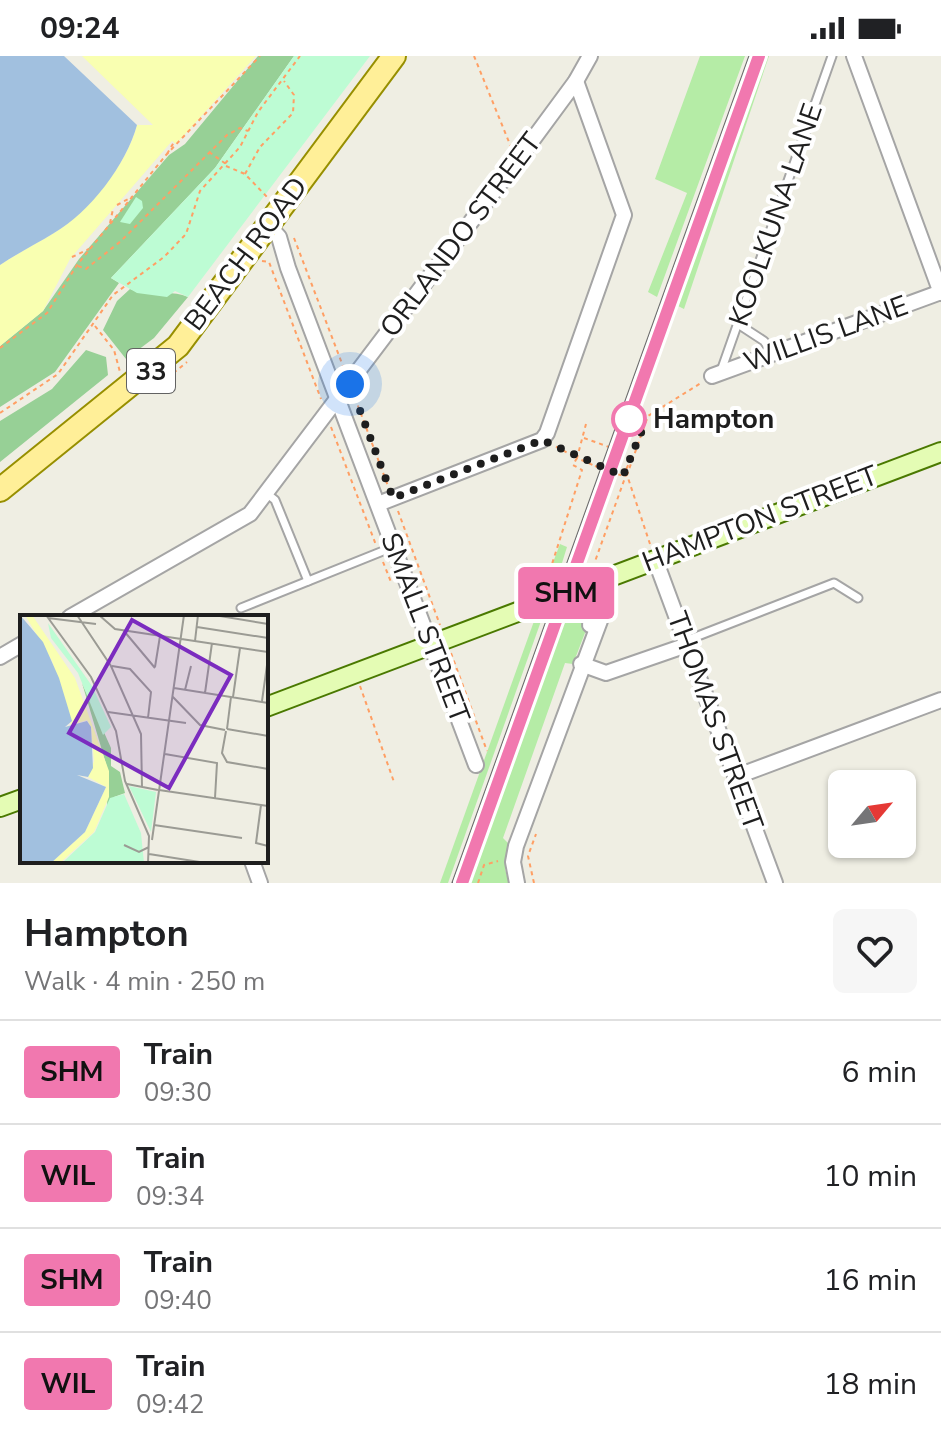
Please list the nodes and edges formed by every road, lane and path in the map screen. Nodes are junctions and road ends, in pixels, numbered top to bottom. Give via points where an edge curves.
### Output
1 (260, 56) edge
2 (300, 56) edge
3 (394, 56) edge
4 (474, 56) edge
5 (590, 56) edge
6 (832, 56) edge
7 (854, 56) edge
8 (283, 80) junction
9 (576, 81) junction
10 (249, 131) junction
11 (174, 142) dead end
12 (208, 151) junction
13 (166, 155) junction
14 (520, 157) junction
15 (226, 165) junction
16 (245, 174) junction
17 (274, 190) dead end
18 (133, 196) junction
19 (268, 198) junction
20 (117, 205) dead end
21 (113, 209) dead end
22 (110, 225) junction
23 (267, 239) junction
24 (91, 248) junction
25 (72, 257) dead end
26 (77, 265) junction
27 (941, 293) edge
28 (738, 324) junction
29 (94, 326) junction
30 (0, 348) edge
31 (773, 354) junction
32 (192, 355) dead end
33 (122, 373) dead end
34 (716, 375) junction
35 (350, 384) junction
36 (154, 388) dead end
37 (338, 398) junction
38 (0, 413) edge
39 (326, 414) junction
40 (632, 418) dead end
41 (645, 423) junction
42 (586, 424) dead end
43 (628, 428) dead end
44 (641, 433) junction
45 (583, 437) junction
46 (542, 440) junction
47 (609, 447) dead end
48 (941, 452) edge
49 (577, 458) junction
50 (625, 475) junction
51 (0, 490) edge
52 (266, 493) junction
53 (386, 501) junction
54 (395, 546) junction
55 (379, 552) junction
56 (655, 559) junction
57 (593, 577) junction
58 (308, 581) junction
59 (395, 591) dead end
60 (858, 598) dead end
61 (540, 602) junction
62 (241, 608) dead end
63 (73, 615) edge
64 (439, 641) junction
65 (686, 643) junction
66 (20, 645) edge
67 (0, 657) edge
68 (581, 664) junction
69 (355, 674) junction
70 (941, 700) edge
71 (268, 706) edge
72 (487, 751) dead end
73 (476, 765) dead end
74 (735, 777) junction
75 (394, 782) dead end
76 (20, 800) edge
77 (0, 807) edge
78 (253, 863) edge
79 (514, 864) junction
80 (260, 883) edge
81 (478, 883) edge
82 (517, 883) edge
83 (775, 883) edge

1 - 13 path
2 - 8 path
3 - 23 main road, BEACH ROAD / 33
4 - 14 path via 507,143
5 - 9 street, ORLANDO STREET
6 - 28 lane, KOOLKUNA LANE
7 - 27 street
8 - 10 path
8 - 16 path via 294,93 295,110 260,147
9 - 14 street, ORLANDO STREET
9 - 46 street via 624,215
10 - 12 path via 240,128
10 - 15 path
11 - 13 path
12 - 15 path
12 - 26 path via 121,241 86,269
13 - 18 path
14 - 35 street, ORLANDO STREET
15 - 16 path
15 - 29 path via 200,191 186,234 113,295
16 - 19 path
17 - 19 path
18 - 20 path
18 - 22 path
19 - 23 path
21 - 22 path
22 - 24 path
23 - 35 path via 289,225
23 - 37 street, SMALL STREET via 288,268
23 - 39 path via 269,262
23 - 51 main road, BEACH ROAD / 33 via 171,353
24 - 25 path
24 - 26 path
26 - 30 path via 47,313
27 - 31 street, WILLIS LANE
28 - 31 lane via 764,341
28 - 34 lane, KOOLKUNA LANE
29 - 33 path via 114,350
29 - 38 path via 58,374
31 - 34 street, WILLIS LANE
32 - 36 path
34 - 41 path via 648,416
35 - 37 street, ORLANDO STREET
35 - 53 path
37 - 39 street, ORLANDO STREET
37 - 53 street, SMALL STREET
39 - 52 street, ORLANDO STREET
39 - 55 path
40 - 41 path
41 - 44 path
42 - 45 path
43 - 44 path
44 - 50 path
45 - 47 path
45 - 49 path
46 - 49 path
46 - 53 street
48 - 56 main road, HAMPTON STREET
49 - 50 path, bridge
49 - 61 path via 573,465 582,470
50 - 56 path
50 - 57 path
52 - 58 lane via 275,500
52 - 63 street, ORLANDO STREET via 250,514
53 - 54 street, SMALL STREET
53 - 64 path
54 - 55 lane
54 - 64 street, SMALL STREET
55 - 58 lane
55 - 59 path
56 - 57 main road, HAMPTON STREET
56 - 65 street, THOMAS STREET
57 - 61 main road, HAMPTON STREET
57 - 68 street via 605,604
58 - 62 lane
60 - 65 lane via 834,583
61 - 64 main road, HAMPTON STREET
64 - 69 main road, HAMPTON STREET
64 - 72 path
64 - 73 street, SMALL STREET
65 - 68 street via 606,673
65 - 74 street, THOMAS STREET
66 - 67 street
68 - 79 street
69 - 71 main road, HAMPTON STREET
69 - 75 path
70 - 74 street
74 - 83 street, THOMAS STREET
76 - 77 main road
78 - 80 street
79 - 81 path via 488,862
79 - 82 street

